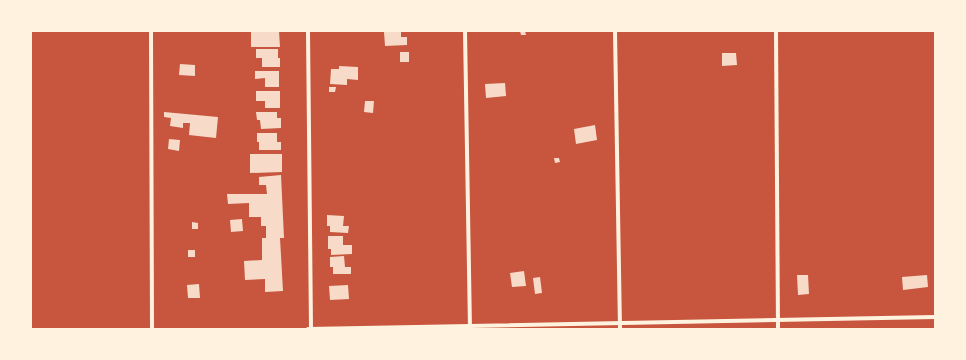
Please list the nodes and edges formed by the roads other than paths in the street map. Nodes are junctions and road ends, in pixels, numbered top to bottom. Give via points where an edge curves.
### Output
1 (151, 31) edge
2 (308, 31) edge
3 (465, 31) edge
4 (615, 31) edge
5 (776, 31) edge
6 (935, 317) edge
7 (778, 320) junction
8 (620, 323) junction
9 (470, 328) edge
10 (152, 329) edge
11 (310, 329) edge
12 (620, 329) edge
13 (778, 329) edge

1 - 10 street
2 - 11 street
3 - 9 street
4 - 8 street
5 - 7 street
6 - 7 street
7 - 8 street
7 - 13 street
8 - 9 street
8 - 12 street
9 - 11 street

